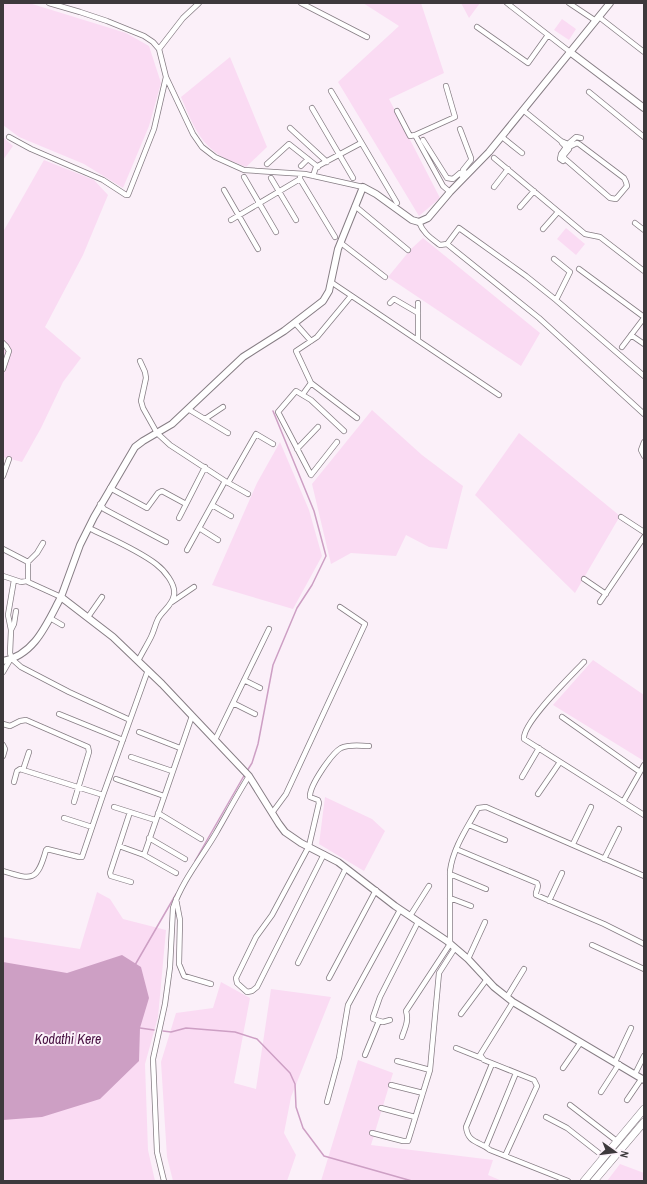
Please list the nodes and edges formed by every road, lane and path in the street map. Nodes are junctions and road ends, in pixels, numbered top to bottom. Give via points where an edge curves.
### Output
1 (49, 3) edge
2 (199, 3) edge
3 (301, 3) edge
4 (507, 3) edge
5 (569, 3) edge
6 (610, 3) edge
7 (598, 19) junction
8 (477, 27) dead end
9 (548, 35) junction
10 (367, 37) dead end
11 (159, 49) junction
12 (570, 52) junction
13 (644, 52) edge
14 (166, 76) junction
15 (446, 86) dead end
16 (331, 91) dead end
17 (589, 92) dead end
18 (312, 108) dead end
19 (644, 108) edge
20 (523, 110) junction
21 (397, 111) dead end
22 (290, 128) dead end
23 (460, 129) dead end
24 (415, 135) junction
25 (9, 137) dead end
26 (502, 137) junction
27 (644, 137) edge
28 (581, 138) dead end
29 (423, 140) dead end
30 (361, 143) junction
31 (569, 146) junction
32 (522, 153) dead end
33 (340, 154) junction
34 (494, 158) dead end
35 (308, 159) junction
36 (562, 161) dead end
37 (328, 162) junction
38 (267, 164) dead end
39 (301, 166) dead end
40 (318, 167) junction
41 (508, 169) junction
42 (463, 174) junction
43 (300, 176) junction
44 (313, 176) junction
45 (244, 177) dead end
46 (271, 178) dead end
47 (353, 178) dead end
48 (363, 187) junction
49 (494, 187) dead end
50 (224, 190) dead end
51 (279, 191) junction
52 (534, 191) junction
53 (450, 192) junction
54 (259, 203) junction
55 (397, 203) dead end
56 (355, 206) junction
57 (520, 207) dead end
58 (558, 212) junction
59 (239, 216) junction
60 (231, 220) dead end
61 (296, 220) dead end
62 (419, 222) junction
63 (634, 223) dead end
64 (543, 229) dead end
65 (644, 230) edge
66 (276, 232) dead end
67 (335, 237) dead end
68 (341, 243) junction
69 (447, 244) junction
70 (258, 249) dead end
71 (408, 250) dead end
72 (554, 259) dead end
73 (579, 268) dead end
74 (644, 270) edge
75 (385, 277) dead end
76 (332, 282) junction
77 (351, 296) junction
78 (556, 300) junction
79 (390, 303) dead end
80 (418, 303) dead end
81 (418, 314) junction
82 (644, 317) edge
83 (295, 323) junction
84 (631, 335) junction
85 (418, 340) junction
86 (311, 341) junction
87 (3, 343) edge
88 (644, 344) edge
89 (622, 347) dead end
90 (140, 361) dead end
91 (3, 368) edge
92 (644, 376) edge
93 (311, 383) junction
94 (303, 394) junction
95 (499, 395) dead end
96 (223, 407) dead end
97 (188, 409) junction
98 (644, 414) edge
99 (357, 418) dead end
100 (205, 419) junction
101 (318, 427) dead end
102 (344, 431) dead end
103 (157, 433) junction
104 (228, 433) dead end
105 (337, 442) dead end
106 (644, 442) edge
107 (273, 444) dead end
108 (297, 450) junction
109 (644, 456) edge
110 (9, 459) dead end
111 (205, 467) junction
112 (3, 476) edge
113 (227, 482) junction
114 (110, 488) junction
115 (248, 494) dead end
116 (100, 504) junction
117 (186, 504) junction
118 (212, 505) junction
119 (231, 516) dead end
120 (621, 517) dead end
121 (178, 518) dead end
122 (89, 528) junction
123 (199, 528) junction
124 (644, 532) edge
125 (644, 537) edge
126 (218, 540) dead end
127 (166, 542) dead end
128 (43, 543) dead end
129 (3, 549) edge
130 (188, 550) dead end
131 (28, 562) junction
132 (3, 576) edge
133 (584, 579) dead end
134 (14, 580) junction
135 (28, 581) junction
136 (194, 587) dead end
137 (606, 594) junction
138 (61, 597) junction
139 (102, 597) dead end
140 (172, 602) junction
141 (600, 602) dead end
142 (340, 607) dead end
143 (16, 611) dead end
144 (50, 618) junction
145 (88, 618) junction
146 (62, 625) dead end
147 (269, 629) dead end
148 (11, 630) junction
149 (8, 660) edge
150 (138, 661) junction
151 (584, 662) dead end
152 (148, 670) junction
153 (3, 672) edge
154 (244, 680) junction
155 (260, 688) dead end
156 (233, 703) junction
157 (59, 714) dead end
158 (255, 714) dead end
159 (192, 716) junction
160 (562, 717) dead end
161 (130, 720) junction
162 (3, 724) edge
163 (139, 732) dead end
164 (123, 740) junction
165 (216, 740) junction
166 (3, 746) edge
167 (369, 746) dead end
168 (180, 748) junction
169 (539, 748) junction
170 (29, 752) dead end
171 (3, 756) edge
172 (131, 757) dead end
173 (560, 762) junction
174 (644, 765) edge
175 (23, 770) junction
176 (172, 772) junction
177 (640, 772) junction
178 (249, 776) junction
179 (522, 777) dead end
180 (116, 779) dead end
181 (14, 782) dead end
182 (79, 787) junction
183 (538, 794) dead end
184 (103, 795) junction
185 (164, 796) junction
186 (74, 802) dead end
187 (623, 802) junction
188 (114, 807) dead end
189 (591, 807) dead end
190 (130, 812) junction
191 (158, 813) junction
192 (272, 813) junction
193 (644, 815) edge
194 (64, 818) dead end
195 (155, 820) junction
196 (469, 824) junction
197 (92, 827) junction
198 (619, 829) dead end
199 (149, 838) junction
200 (201, 839) dead end
201 (506, 840) dead end
202 (573, 844) junction
203 (119, 846) junction
204 (309, 846) junction
205 (456, 849) junction
206 (324, 854) junction
207 (144, 855) junction
208 (185, 859) dead end
209 (604, 859) junction
210 (346, 868) junction
211 (3, 871) edge
212 (176, 873) dead end
213 (562, 873) dead end
214 (450, 874) junction
215 (644, 876) edge
216 (131, 882) dead end
217 (429, 886) dead end
218 (486, 889) dead end
219 (376, 890) junction
220 (450, 898) junction
221 (176, 899) junction
222 (550, 901) junction
223 (471, 906) dead end
224 (400, 910) junction
225 (410, 916) junction
226 (418, 922) junction
227 (486, 922) dead end
228 (644, 944) edge
229 (592, 945) dead end
230 (452, 946) junction
231 (468, 959) junction
232 (298, 963) dead end
233 (524, 969) dead end
234 (644, 969) edge
235 (329, 978) dead end
236 (487, 979) junction
237 (211, 984) dead end
238 (507, 997) junction
239 (513, 1002) junction
240 (461, 1014) dead end
241 (390, 1020) dead end
242 (379, 1021) junction
243 (631, 1028) dead end
244 (402, 1037) dead end
245 (581, 1042) junction
246 (456, 1048) dead end
247 (365, 1056) dead end
248 (644, 1056) edge
249 (481, 1058) junction
250 (397, 1061) dead end
251 (617, 1063) junction
252 (492, 1064) junction
253 (564, 1068) dead end
254 (430, 1070) junction
255 (516, 1073) junction
256 (635, 1074) junction
257 (643, 1079) edge
258 (391, 1085) dead end
259 (601, 1092) dead end
260 (423, 1093) junction
261 (627, 1100) dead end
262 (327, 1102) dead end
263 (570, 1105) dead end
264 (381, 1108) dead end
265 (644, 1109) edge
266 (415, 1117) junction
267 (546, 1117) dead end
268 (644, 1122) edge
269 (372, 1133) dead end
270 (618, 1142) junction
271 (486, 1146) junction
272 (505, 1156) junction
273 (604, 1157) junction
274 (164, 1181) edge
275 (568, 1181) edge
276 (584, 1181) edge
277 (594, 1181) edge

1 - 11 street via 144,36
2 - 11 street via 183,18
3 - 10 street
4 - 9 street
5 - 7 street
6 - 7 street
7 - 12 street
7 - 13 street
8 - 9 street via 528,63
9 - 12 street
11 - 14 street
12 - 19 street
12 - 20 street
14 - 25 street via 154,128 128,195 103,180
14 - 43 street via 193,134 215,157 244,170
15 - 24 street via 455,117
16 - 30 street
17 - 27 street
18 - 33 street
20 - 26 street
20 - 31 street
21 - 24 street via 410,136
22 - 37 street
23 - 42 street via 471,158
24 - 53 street
26 - 32 street
26 - 42 street
28 - 31 street via 576,136
29 - 42 street via 447,178 453,179
30 - 33 street
30 - 55 street
31 - 31 street via 577,142 624,178 627,186 616,199 610,198 564,158
31 - 36 street via 560,155
33 - 37 street
33 - 47 street
34 - 41 street
35 - 38 street via 289,144
35 - 39 street
35 - 40 street
37 - 40 street
40 - 44 street
41 - 49 street
41 - 52 street
42 - 53 street
43 - 44 street
43 - 51 street
43 - 67 street
44 - 48 street
45 - 54 street
46 - 51 street
48 - 56 street
48 - 62 street via 412,220
50 - 59 street
51 - 54 street
51 - 61 street
52 - 57 street
52 - 58 street
53 - 62 street via 428,218
54 - 59 street
54 - 66 street
56 - 68 street
56 - 71 street
58 - 64 street
58 - 74 street via 585,234 600,237
59 - 60 street
59 - 70 street
62 - 69 street via 425,234 440,245
63 - 65 street
68 - 75 street
68 - 76 street
69 - 78 street via 459,228
69 - 98 street via 539,318
72 - 78 street via 570,272
73 - 82 street
76 - 77 street
76 - 83 street via 323,301
77 - 85 street
77 - 86 street
78 - 92 street
79 - 81 street via 394,298
80 - 81 street
81 - 85 street
82 - 84 street
83 - 86 street
83 - 97 street via 243,357
84 - 88 street
84 - 89 street
85 - 95 street
86 - 93 street via 296,351
87 - 91 street via 9,351
90 - 103 street via 146,378 141,401
93 - 94 street
93 - 99 street
94 - 102 street
94 - 108 street via 296,390 278,412
96 - 100 street
97 - 100 street
97 - 103 street via 172,424
100 - 104 street
101 - 108 street
103 - 111 street via 170,445
103 - 114 street via 135,447
105 - 108 street via 311,475
106 - 109 street via 641,450
107 - 113 street via 256,434
110 - 112 street
111 - 113 street
111 - 117 street
113 - 115 street
113 - 118 street
114 - 116 street
114 - 117 street via 147,508 162,491
116 - 122 street
116 - 127 street via 104,509
117 - 121 street
118 - 119 street
118 - 123 street
120 - 124 street
122 - 138 street
122 - 140 street via 160,567 174,586
123 - 126 street
123 - 130 street
125 - 137 street
128 - 131 street
129 - 131 street
131 - 135 street
132 - 134 street
133 - 137 street
134 - 135 street
134 - 148 street via 8,615
135 - 138 street
136 - 140 street
137 - 141 street
138 - 144 street
138 - 145 street
139 - 145 street
140 - 150 street via 160,616
142 - 192 street via 365,624 286,794
143 - 148 street
144 - 146 street
144 - 149 street via 37,640 20,655
145 - 150 street
147 - 154 street
148 - 149 street
149 - 153 street
149 - 161 street
150 - 152 street
151 - 169 street via 546,702 524,732 524,739
152 - 159 street
152 - 161 street
154 - 155 street
154 - 156 street
156 - 158 street
156 - 165 street
157 - 164 street
159 - 165 street
159 - 168 street
160 - 177 street
161 - 164 street
162 - 182 street via 10,726 26,720 88,747 89,752
163 - 168 street
164 - 184 street
165 - 178 street
166 - 171 street
167 - 204 street via 347,746 335,752 312,786 310,797 319,803
168 - 176 street
169 - 173 street
169 - 179 street
170 - 175 street
172 - 176 street
173 - 183 street
173 - 187 street
174 - 177 street
175 - 181 street via 17,771
175 - 182 street
176 - 185 street
177 - 187 street
178 - 192 street
178 - 221 street
180 - 185 street
182 - 184 street
182 - 186 street
184 - 197 street
185 - 191 street
187 - 193 street
188 - 190 street
189 - 202 street
190 - 195 street
190 - 203 street
191 - 195 street
191 - 200 street
192 - 204 street via 285,832
194 - 197 street
195 - 199 street
196 - 201 street
196 - 202 street via 478,808 486,807
196 - 205 street
197 - 211 street via 81,858 47,849 37,873 24,877
198 - 209 street
199 - 207 street
199 - 208 street
202 - 209 street
203 - 207 street
203 - 216 street via 110,874
204 - 206 street
204 - 206 street via 272,916 256,937 236,978 237,983 247,992 257,987
205 - 214 street
205 - 222 street via 537,883 536,895
206 - 210 street
207 - 212 street
209 - 215 street
210 - 219 street
210 - 232 street
213 - 222 street
214 - 218 street
214 - 220 street
217 - 225 street
219 - 224 street
219 - 235 street
220 - 223 street
220 - 230 street
221 - 237 street via 180,920 180,968 184,976
221 - 274 street via 173,908 165,1004 153,1058 157,1152
222 - 228 street
224 - 225 street
224 - 262 street via 348,1005 339,1058
225 - 226 street
226 - 230 street
226 - 242 street via 380,997 373,1017
227 - 231 street
229 - 234 street
230 - 231 street
230 - 244 street via 406,1011 408,1017
230 - 254 street via 439,973
231 - 236 street
233 - 238 street
236 - 238 street
236 - 240 street
238 - 239 street
239 - 245 street
239 - 249 street via 480,1055
241 - 242 street
242 - 247 street
243 - 251 street
245 - 251 street
245 - 253 street
246 - 249 street
248 - 256 street
249 - 252 street
250 - 254 street
251 - 256 street
251 - 259 street
252 - 255 street
252 - 271 street via 466,1128 469,1138
254 - 260 street
255 - 271 street
255 - 272 street via 534,1080 537,1086
256 - 257 street
257 - 261 street
258 - 260 street
260 - 266 street
263 - 270 street
264 - 266 street
265 - 270 main road
266 - 269 street via 406,1142
267 - 273 street via 567,1128
268 - 277 main road
270 - 273 main road
271 - 272 street
272 - 275 street
273 - 276 main road

